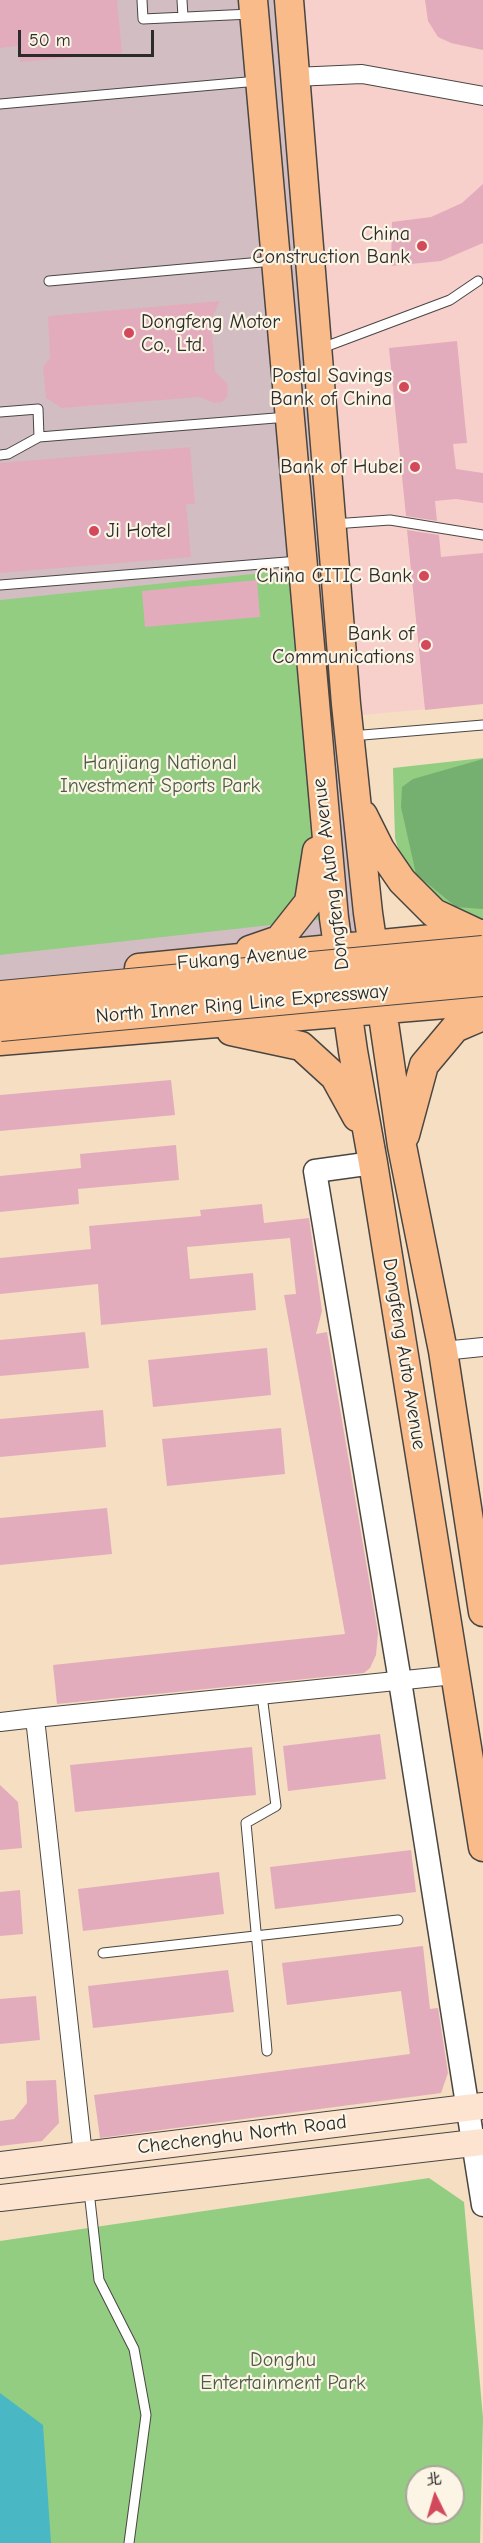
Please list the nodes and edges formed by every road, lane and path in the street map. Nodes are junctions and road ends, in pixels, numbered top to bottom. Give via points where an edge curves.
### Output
1 (142, 0) edge
2 (182, 0) edge
3 (289, 0) edge
4 (253, 7) edge
5 (183, 17) junction
6 (294, 77) junction
7 (260, 81) junction
8 (483, 96) edge
9 (0, 104) edge
10 (275, 261) junction
11 (49, 280) dead end
12 (478, 281) dead end
13 (317, 350) junction
14 (0, 412) edge
15 (289, 417) junction
16 (39, 437) junction
17 (0, 455) edge
18 (331, 524) junction
19 (483, 536) edge
20 (301, 561) junction
21 (0, 585) edge
22 (483, 725) edge
23 (349, 736) junction
24 (355, 799) junction
25 (323, 813) junction
26 (482, 940) edge
27 (372, 945) junction
28 (339, 949) junction
29 (215, 961) junction
30 (0, 981) edge
31 (483, 981) edge
32 (0, 996) edge
33 (483, 1001) edge
34 (381, 1010) junction
35 (348, 1013) junction
36 (483, 1016) edge
37 (202, 1024) junction
38 (0, 1026) edge
39 (0, 1041) edge
40 (402, 1146) junction
41 (371, 1151) junction
42 (483, 1347) edge
43 (443, 1351) junction
44 (483, 1612) edge
45 (454, 1675) junction
46 (400, 1681) junction
47 (262, 1695) junction
48 (35, 1718) junction
49 (0, 1722) edge
50 (483, 1847) edge
51 (398, 1920) dead end
52 (256, 1936) junction
53 (103, 1953) dead end
54 (267, 2050) dead end
55 (476, 2106) edge
56 (478, 2143) edge
57 (83, 2155) junction
58 (0, 2165) edge
59 (88, 2188) junction
60 (0, 2198) edge
61 (483, 2205) edge
62 (129, 2543) edge

1 - 5 lane via 143,19
2 - 5 lane
3 - 6 main road, Dongfeng Auto Avenue
4 - 5 lane
4 - 7 main road, Dongfeng Auto Avenue
6 - 8 street via 362,74
6 - 13 main road, Dongfeng Auto Avenue
7 - 9 lane
7 - 10 main road, Dongfeng Auto Avenue
10 - 11 lane
10 - 15 main road, Dongfeng Auto Avenue
12 - 13 lane via 450,300
13 - 18 main road, Dongfeng Auto Avenue
14 - 16 lane via 38,409
15 - 16 lane
15 - 20 main road, Dongfeng Auto Avenue
16 - 17 lane
18 - 19 lane via 390,520
18 - 23 main road, Dongfeng Auto Avenue
20 - 21 lane
20 - 25 main road, Dongfeng Auto Avenue
22 - 23 lane
23 - 24 main road, Dongfeng Auto Avenue
24 - 26 main road via 380,849 402,881 434,914
24 - 27 main road, Dongfeng Auto Avenue
25 - 28 main road, Dongfeng Auto Avenue
25 - 29 main road via 309,902 279,940
26 - 27 main road, Fukang Avenue
26 - 32 highway, North Inner Ring Line Expressway, bridge
27 - 28 main road, Fukang Avenue
27 - 34 main road, Dongfeng Auto Avenue
28 - 29 main road, Fukang Avenue
28 - 35 main road, Dongfeng Auto Avenue
29 - 30 main road, Fukang Avenue
31 - 38 highway, North Inner Ring Line Expressway, bridge
33 - 34 main road
34 - 35 main road
34 - 40 main road, Dongfeng Auto Avenue
35 - 37 main road
35 - 41 main road, Dongfeng Auto Avenue
36 - 40 main road via 455,1028 424,1065
37 - 39 main road
37 - 41 main road via 301,1046 335,1077
40 - 43 main road, Dongfeng Auto Avenue
41 - 45 main road, Dongfeng Auto Avenue
41 - 46 street via 315,1171
42 - 43 street
43 - 44 main road, Dongfeng Auto Avenue
45 - 46 street
45 - 50 main road, Dongfeng Auto Avenue
46 - 47 street
46 - 55 street
47 - 48 street
47 - 52 lane via 276,1806 246,1823
48 - 49 street
48 - 57 street
51 - 52 lane
52 - 53 lane
52 - 54 lane
55 - 56 street
55 - 57 main road, Chechenghu North Road
56 - 59 main road, Chechenghu North Road
56 - 61 street
57 - 58 main road, Chechenghu North Road
59 - 60 main road, Chechenghu North Road
59 - 62 lane via 99,2280 134,2349 146,2415

